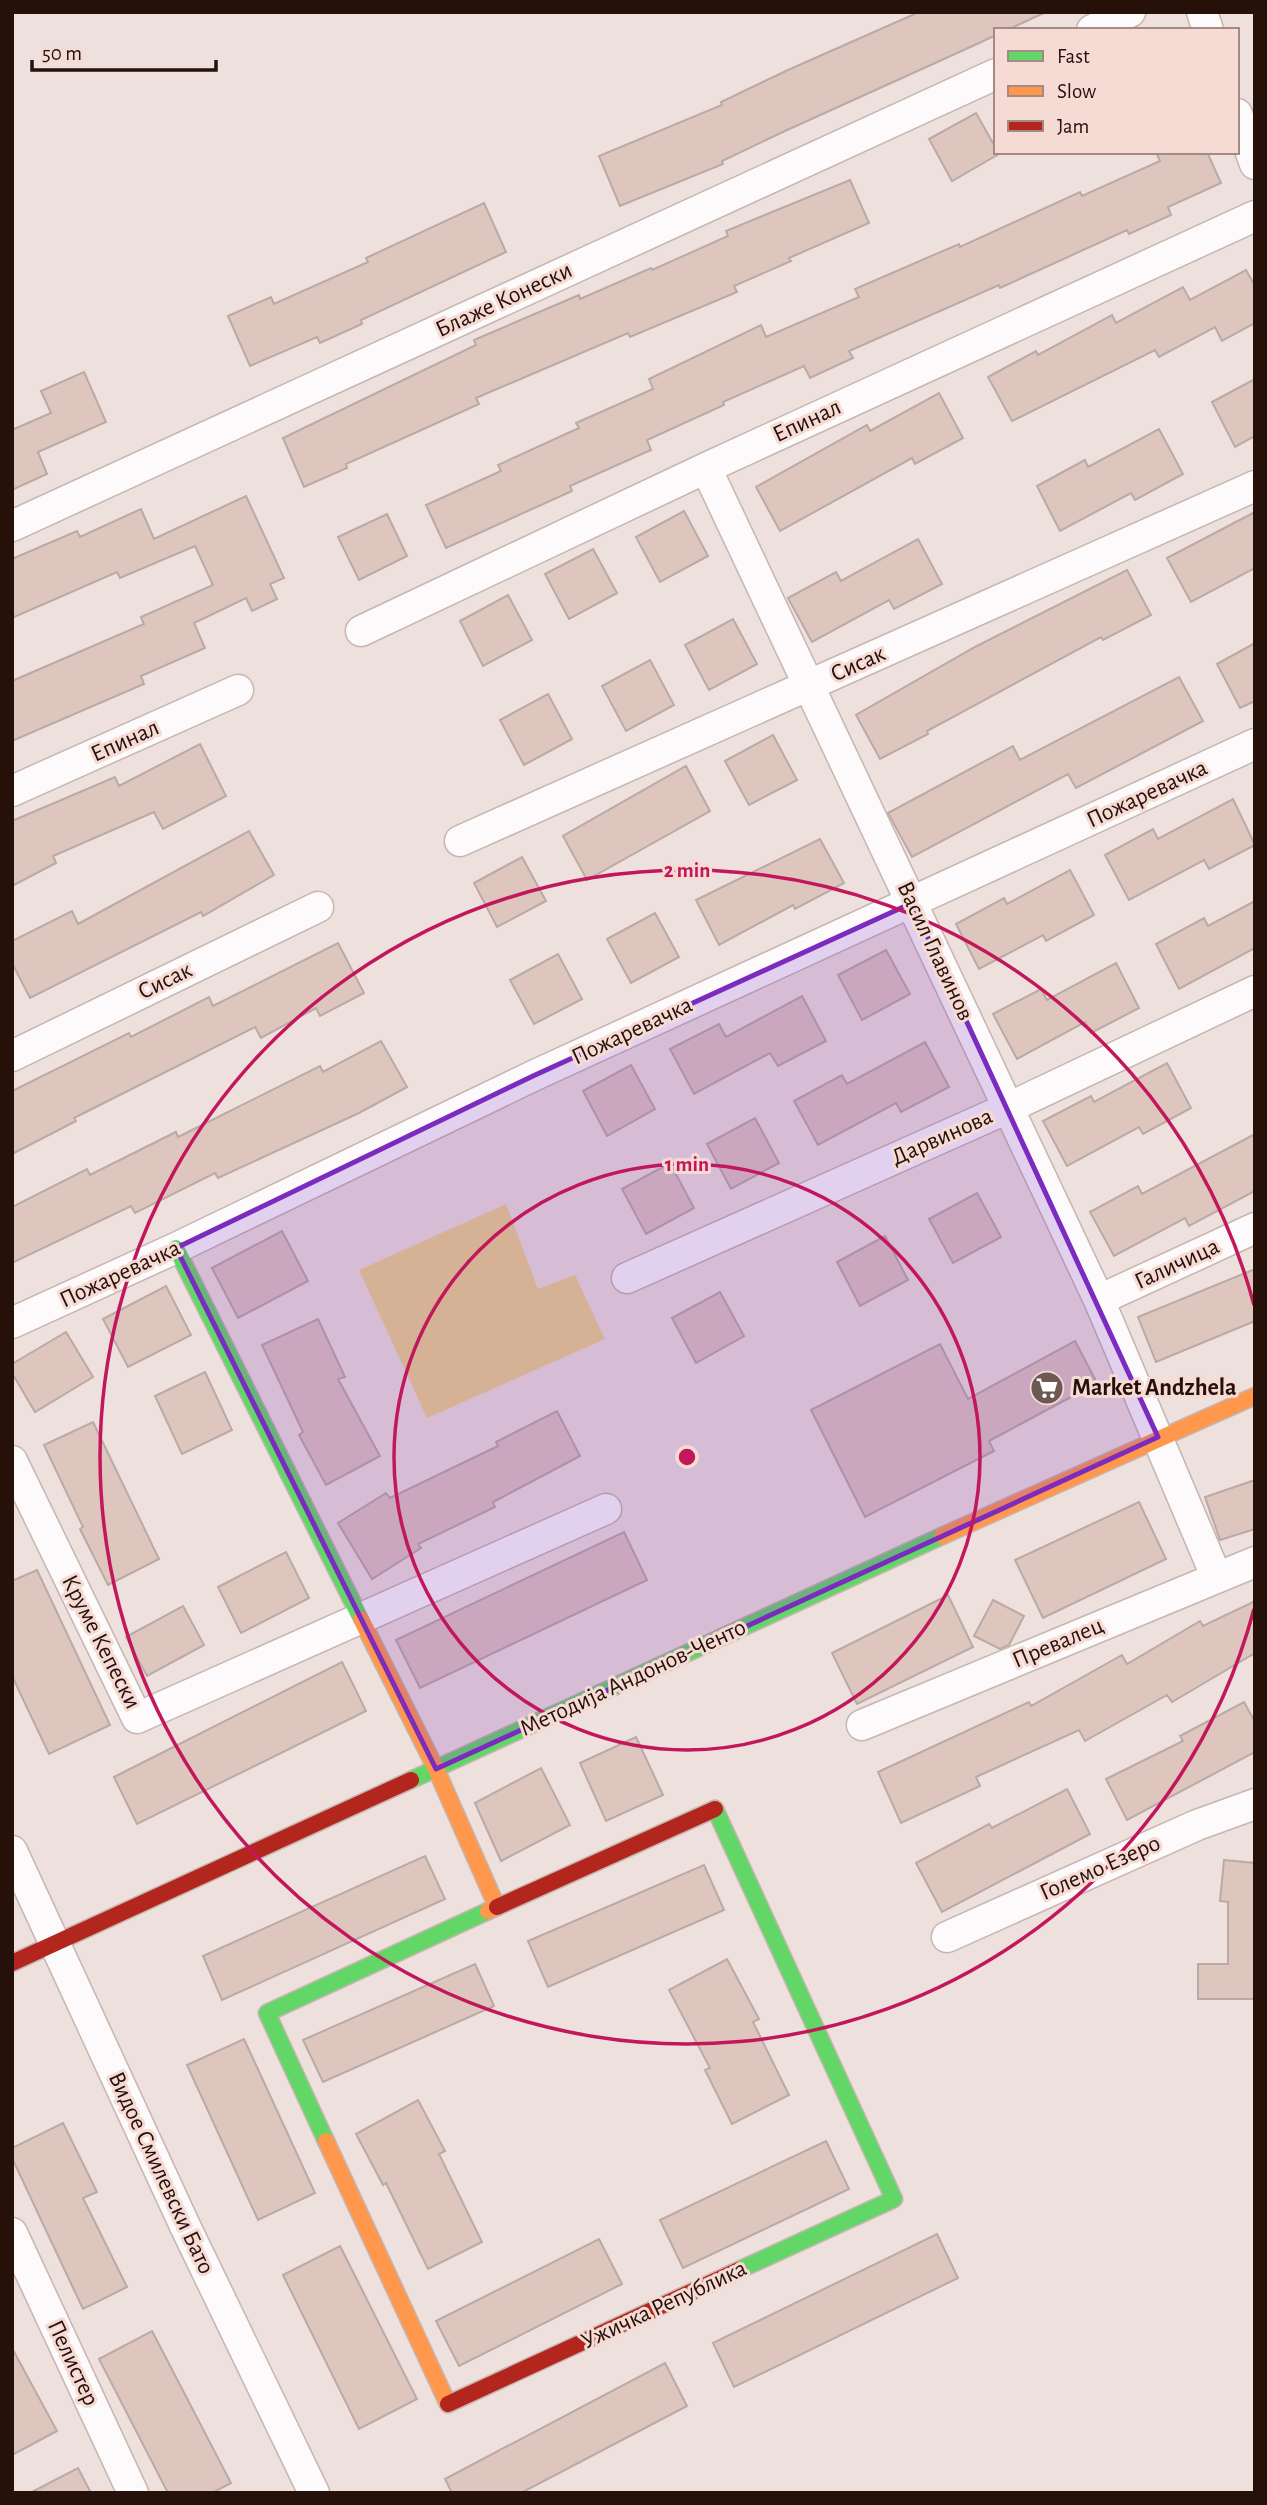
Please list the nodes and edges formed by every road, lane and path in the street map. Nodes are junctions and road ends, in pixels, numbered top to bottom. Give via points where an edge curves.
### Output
1 (1130, 12) edge
2 (1096, 28) edge
3 (994, 75) edge
4 (1239, 120) edge
5 (1255, 164) edge
6 (1255, 216) edge
7 (706, 468) junction
8 (1255, 486) edge
9 (12, 526) edge
10 (361, 631) dead end
11 (810, 686) junction
12 (238, 690) dead end
13 (1255, 744) edge
14 (12, 792) edge
15 (460, 841) dead end
16 (912, 903) junction
17 (317, 907) dead end
18 (1255, 991) edge
19 (12, 1056) edge
20 (1008, 1108) junction
21 (1255, 1228) edge
22 (176, 1248) junction
23 (627, 1278) dead end
24 (1099, 1300) junction
25 (12, 1323) edge
26 (1255, 1396) edge
27 (1158, 1437) junction
28 (12, 1461) edge
29 (607, 1509) dead end
30 (1255, 1562) edge
31 (1216, 1576) junction
32 (361, 1618) junction
33 (862, 1726) dead end
34 (436, 1769) junction
35 (1255, 1804) edge
36 (12, 1852) edge
37 (497, 1907) junction
38 (947, 1937) dead end
39 (55, 1944) junction
40 (12, 1964) edge
41 (12, 2234) edge
42 (133, 2493) edge
43 (314, 2493) edge

1 - 2 street
3 - 9 street, Блаже Конески
4 - 5 street
6 - 7 street, Епинал
7 - 10 street, Епинал
7 - 11 street, Васил Главинов
8 - 11 street, Сисак
11 - 15 street, Сисак
11 - 16 street, Васил Главинов
12 - 14 street, Епинал
13 - 16 street, Пожаревачка
16 - 20 street, Васил Главинов
16 - 22 street, Пожаревачка via 533,1076
17 - 19 street, Сисак
18 - 20 street, Дарвинова
20 - 23 street, Дарвинова
20 - 24 street, Васил Главинов
21 - 24 street, Галичица
22 - 25 street, Пожаревачка
22 - 32 street
24 - 27 street, Васил Главинов
26 - 27 street, Методија Андонов-Ченто
27 - 31 street, Васил Главинов
27 - 34 street, Методија Андонов-Ченто
28 - 32 street, Круме Кепески via 137,1718
29 - 32 street, Круме Кепески
30 - 31 street, Превалец
31 - 33 street, Превалец
32 - 34 street
34 - 37 street
34 - 39 street, Методија Андонов-Ченто
35 - 38 street, Големо Езеро via 1197,1825
36 - 39 street, Видое Смилевски Бато
37 - 37 street, Ужичка Република via 714,1807 894,2199 446,2405 267,2013
39 - 40 street, Методија Андонов-Ченто
39 - 43 street, Видое Смилевски Бато
41 - 42 street, Пелистер

